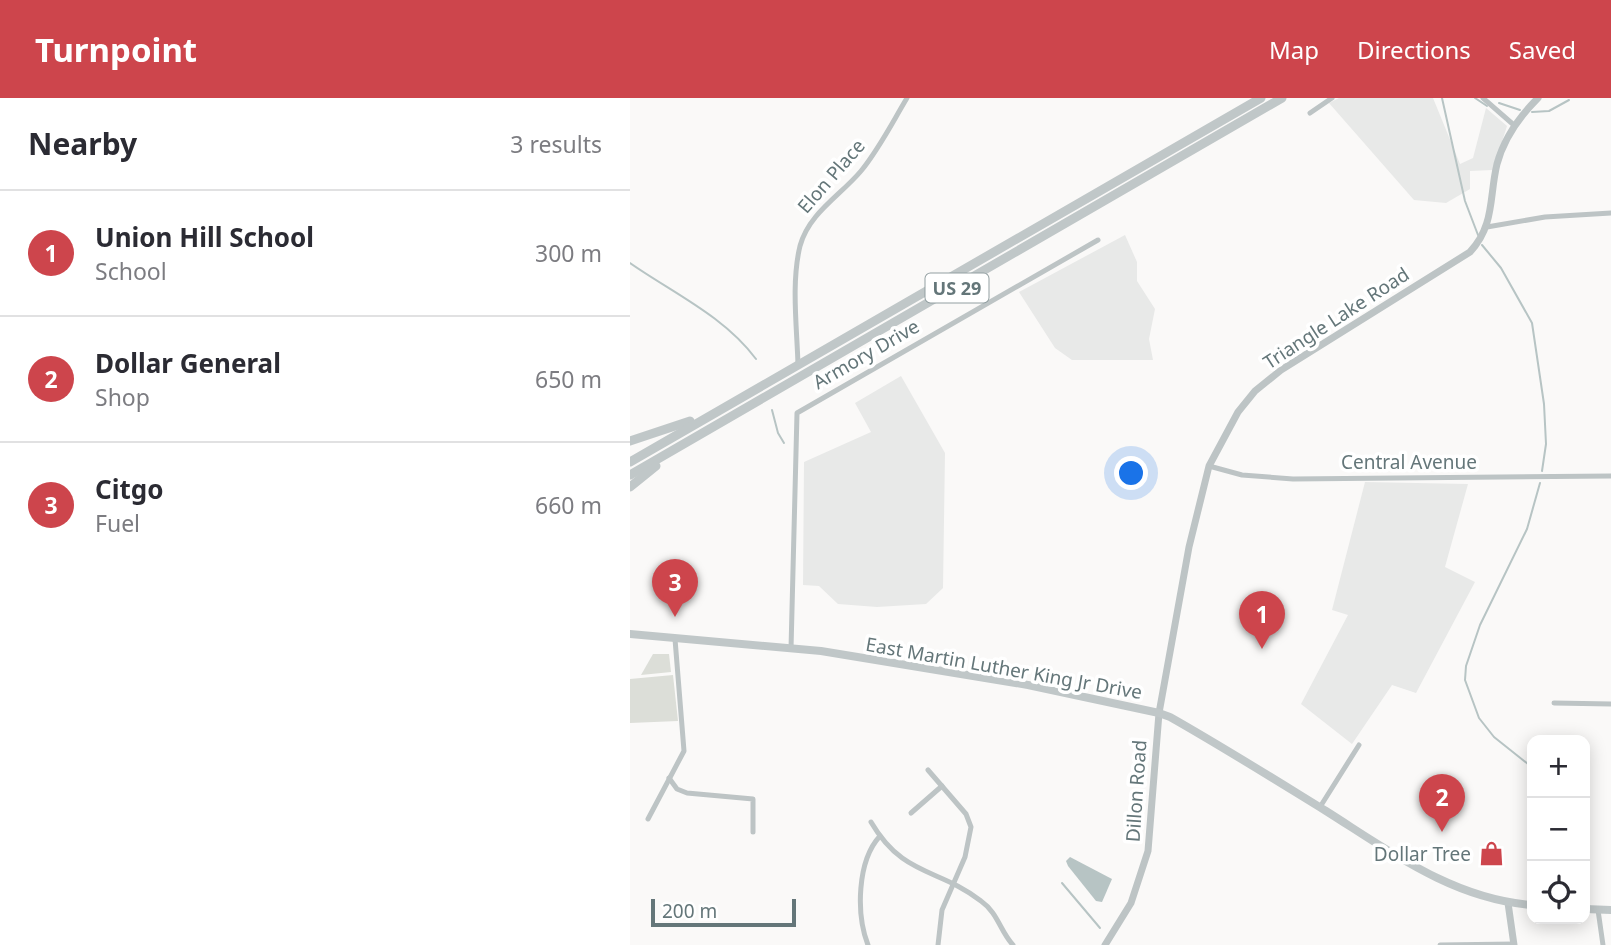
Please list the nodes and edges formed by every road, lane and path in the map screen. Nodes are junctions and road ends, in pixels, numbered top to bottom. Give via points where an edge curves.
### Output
1 (906, 98) edge
2 (1261, 98) edge
3 (1282, 98) edge
4 (1332, 98) edge
5 (1483, 98) edge
6 (1538, 98) edge
7 (1310, 113) dead end
8 (1515, 125) junction
9 (1611, 213) edge
10 (1488, 227) junction
11 (1098, 240) dead end
12 (798, 365) junction
13 (742, 397) junction
14 (707, 432) junction
15 (630, 441) edge
16 (630, 462) edge
17 (1209, 466) junction
18 (630, 475) edge
19 (1611, 476) edge
20 (630, 486) edge
21 (630, 634) edge
22 (675, 639) junction
23 (791, 649) junction
24 (1554, 704) dead end
25 (1611, 704) edge
26 (1158, 713) junction
27 (1359, 745) dead end
28 (929, 770) dead end
29 (669, 778) junction
30 (942, 786) junction
31 (1320, 807) junction
32 (911, 813) dead end
33 (649, 819) dead end
34 (871, 822) dead end
35 (753, 832) dead end
36 (880, 836) junction
37 (952, 885) junction
38 (1508, 903) junction
39 (1527, 905) edge
40 (1590, 909) edge
41 (1598, 910) junction
42 (1611, 910) edge
43 (1514, 944) edge
44 (868, 945) edge
45 (938, 945) edge
46 (1013, 945) edge
47 (1105, 945) edge
48 (1440, 945) edge
49 (1603, 945) edge

1 - 12 street, Elon Place via 860,172 807,229 798,268
2 - 12 highway, US 29
3 - 14 highway, US 29
4 - 7 street
5 - 8 street
6 - 8 street
8 - 10 street via 1496,167
9 - 10 street
10 - 17 street, Triangle Lake Road via 1479,242 1454,263 1348,326 1264,384 1238,412
11 - 23 street, Armory Drive via 797,413
12 - 13 highway, US 29
13 - 15 highway via 679,426
13 - 16 highway, US 29
14 - 18 highway, US 29
14 - 20 highway
17 - 19 street, Central Avenue via 1242,475 1293,479
17 - 26 street, Triangle Lake Road
21 - 22 main road, East Martin Luther King Jr Drive
22 - 23 main road, East Martin Luther King Jr Drive
22 - 29 street via 684,747
23 - 26 main road, East Martin Luther King Jr Drive via 1028,685
24 - 25 street
26 - 31 main road, East Martin Luther King Jr Drive
26 - 47 street, Dillon Road via 1148,851 1131,903
27 - 31 street
28 - 30 street
29 - 33 street
29 - 35 street via 687,793 753,799
30 - 32 street
30 - 37 street via 971,827
31 - 38 main road, East Martin Luther King Jr Drive via 1438,879
34 - 36 street
36 - 37 street via 912,867
36 - 44 street via 864,864 863,929
37 - 45 street via 942,911
37 - 46 street via 990,909
38 - 39 main road, East Martin Luther King Jr Drive
38 - 43 street
40 - 41 main road
41 - 42 main road
41 - 49 street
43 - 48 street

